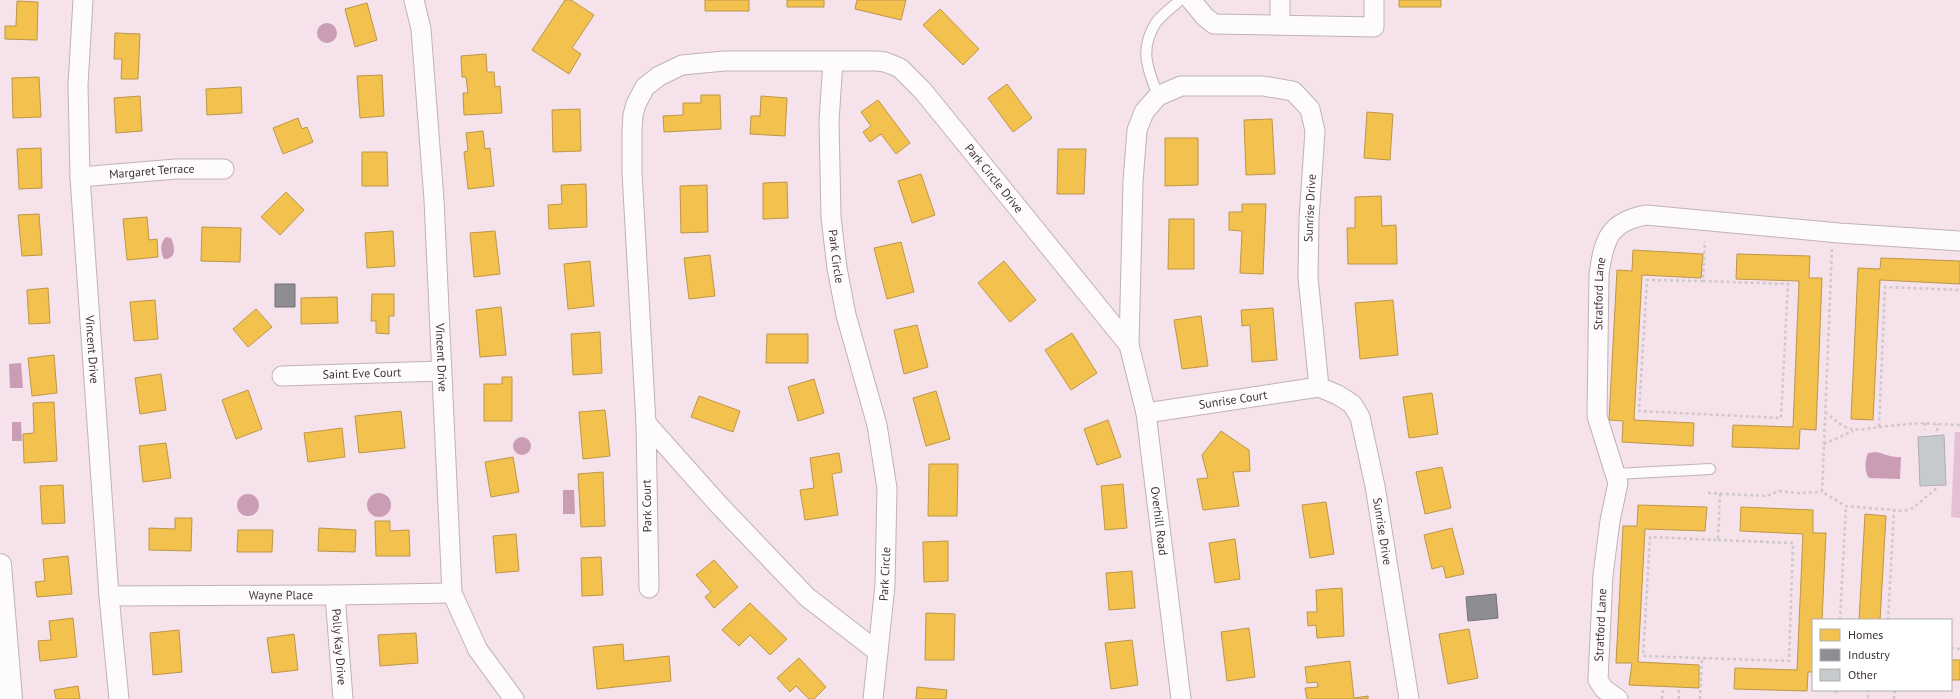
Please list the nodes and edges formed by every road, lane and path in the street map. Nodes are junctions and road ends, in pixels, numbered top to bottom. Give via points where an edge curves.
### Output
1 (83, 0) edge
2 (414, 0) edge
3 (1180, 0) edge
4 (1191, 0) edge
5 (1280, 0) edge
6 (1374, 0) edge
7 (1280, 25) junction
8 (833, 61) junction
9 (1158, 96) junction
10 (224, 169) dead end
11 (80, 177) junction
12 (1706, 241) dead end
13 (1960, 241) edge
14 (1832, 245) dead end
15 (1703, 281) junction
16 (1960, 290) edge
17 (1129, 345) junction
18 (441, 371) junction
19 (282, 376) dead end
20 (1319, 387) junction
21 (1825, 411) junction
22 (1146, 413) junction
23 (646, 423) junction
24 (1925, 423) junction
25 (1938, 424) junction
26 (1960, 424) edge
27 (1879, 428) junction
28 (1925, 430) dead end
29 (1854, 431) junction
30 (1937, 431) dead end
31 (1824, 444) junction
32 (1710, 469) dead end
33 (1616, 474) junction
34 (1938, 487) dead end
35 (1822, 492) junction
36 (1708, 493) dead end
37 (1720, 493) junction
38 (1846, 506) junction
39 (1894, 510) junction
40 (1718, 540) junction
41 (0, 565) edge
42 (649, 588) dead end
43 (452, 593) junction
44 (335, 595) junction
45 (109, 596) junction
46 (1840, 619) edge
47 (1888, 619) edge
48 (878, 652) junction
49 (1702, 658) junction
50 (1662, 690) dead end
51 (1679, 690) dead end
52 (1869, 691) edge
53 (1868, 698) dead end
54 (11, 699) edge
55 (119, 699) edge
56 (343, 699) edge
57 (514, 699) edge
58 (873, 699) edge
59 (1182, 699) edge
60 (1409, 699) edge
61 (1618, 699) edge
62 (1662, 699) edge
63 (1679, 699) edge
64 (1700, 699) edge

1 - 11 street, Vincent Drive via 78,85
2 - 18 street, Vincent Drive via 422,37 434,200
3 - 9 lane via 1156,24 1145,52 1147,67
4 - 7 street via 1214,24
5 - 7 street
6 - 7 street via 1374,27
8 - 17 street, Park Circle Drive via 885,62 905,72
8 - 23 street via 724,61 682,65 659,76 645,87 638,100 633,115 632,172
8 - 48 street, Park Circle via 829,121 831,217 837,268 846,315 875,418 888,488 885,585
9 - 17 street, Sunrise Drive via 1144,112 1137,130 1133,182
9 - 20 street, Sunrise Drive via 1180,86 1263,86 1293,91 1310,109 1315,131 1308,277
10 - 11 street, Margaret Terrace via 176,169
11 - 45 street, Vincent Drive
12 - 15 path
13 - 33 street, Stratford Lane via 1839,233 1646,215 1618,224 1602,251 1599,274 1597,416
14 - 21 path
15 - 15 path via 1647,280 1640,411 1781,418 1788,284
16 - 27 path via 1885,287
17 - 22 street, Overhill Road
18 - 19 street, Saint Eve Court
18 - 43 street, Vincent Drive
20 - 22 street, Sunrise Court
20 - 60 street, Sunrise Drive via 1352,404 1360,417 1375,486
21 - 29 path via 1840,425
21 - 31 path
22 - 59 street, Overhill Road
23 - 42 street, Park Court
23 - 48 street via 720,506 807,597
24 - 25 path
24 - 27 path
24 - 28 path
25 - 26 path
25 - 30 path
27 - 29 path
29 - 31 path
31 - 35 path
32 - 33 lane
33 - 61 street, Stratford Lane via 1618,483 1603,575 1598,680 1604,689
34 - 39 path via 1913,508 1904,511
35 - 37 path via 1779,491 1767,496
35 - 38 path
36 - 37 path
37 - 40 path
38 - 39 path
38 - 46 path
39 - 47 path
40 - 49 path via 1650,537 1643,656
40 - 49 path via 1794,542 1789,661
41 - 54 street
43 - 44 street, Wayne Place
43 - 57 street, Vincent Drive via 478,650
44 - 45 street, Wayne Place
44 - 56 street, Polly Kay Drive
45 - 55 street, Vincent Drive
48 - 58 street, Park Circle
49 - 64 path
50 - 62 path
51 - 63 path
52 - 53 path

